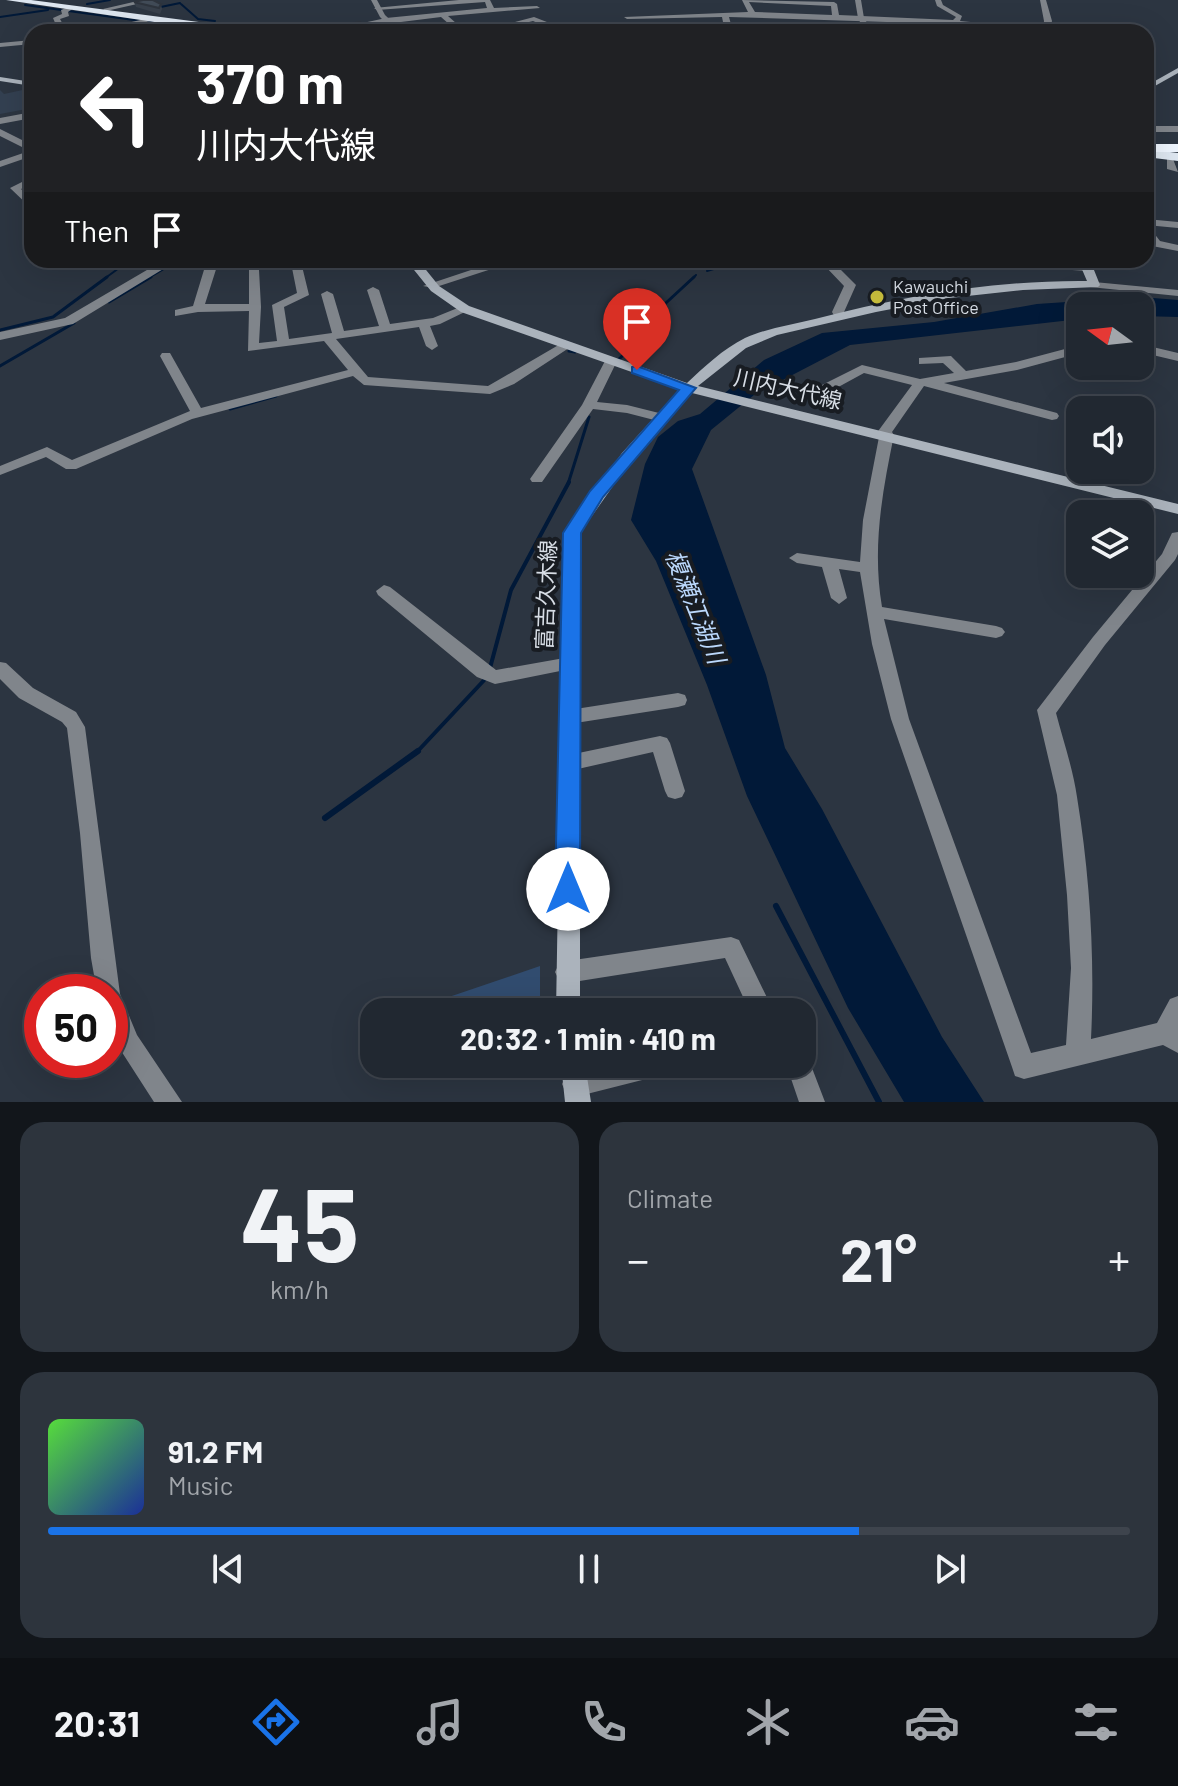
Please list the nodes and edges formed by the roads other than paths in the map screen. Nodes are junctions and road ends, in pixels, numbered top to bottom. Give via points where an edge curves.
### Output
1 (11, 0) edge
2 (40, 0) edge
3 (152, 0) edge
4 (385, 0) edge
5 (474, 0) edge
6 (748, 0) edge
7 (858, 0) edge
8 (938, 0) edge
9 (1043, 0) edge
10 (57, 1) edge
11 (448, 1) edge
12 (805, 1) edge
13 (375, 3) edge
14 (490, 7) junction
15 (537, 8) dead end
16 (106, 9) junction
17 (67, 10) junction
18 (442, 14) junction
19 (753, 14) junction
20 (725, 15) junction
21 (804, 15) junction
22 (667, 16) junction
23 (627, 17) dead end
24 (836, 17) junction
25 (861, 18) junction
26 (386, 20) junction
27 (148, 21) junction
28 (955, 22) junction
29 (59, 24) edge
30 (133, 24) edge
31 (174, 24) edge
32 (214, 24) edge
33 (366, 24) edge
34 (390, 24) edge
35 (453, 24) edge
36 (517, 24) edge
37 (540, 24) edge
38 (662, 24) edge
39 (727, 24) edge
40 (864, 24) edge
41 (967, 24) edge
42 (1048, 24) edge
43 (24, 43) edge
44 (0, 45) edge
45 (1178, 70) edge
46 (0, 79) edge
47 (24, 83) edge
48 (1154, 84) edge
49 (24, 116) edge
50 (0, 121) edge
51 (1154, 129) edge
52 (1178, 129) edge
53 (0, 132) edge
54 (24, 144) edge
55 (24, 152) edge
56 (1154, 155) edge
57 (1176, 159) edge
58 (0, 164) edge
59 (0, 171) edge
60 (24, 179) edge
61 (24, 182) edge
62 (24, 198) edge
63 (1154, 223) edge
64 (1178, 225) edge
65 (1154, 241) edge
66 (1178, 248) edge
67 (158, 268) edge
68 (210, 268) edge
69 (253, 268) edge
70 (298, 268) edge
71 (417, 268) edge
72 (470, 268) edge
73 (487, 268) edge
74 (833, 268) edge
75 (1034, 268) edge
76 (1087, 268) edge
77 (474, 272) junction
78 (1039, 283) junction
79 (1094, 285) junction
80 (429, 286) junction
81 (373, 290) dead end
82 (1178, 293) edge
83 (327, 294) dead end
84 (278, 305) junction
85 (255, 307) junction
86 (198, 308) junction
87 (465, 309) junction
88 (179, 313) dead end
89 (840, 316) junction
90 (423, 323) junction
91 (386, 329) junction
92 (0, 336) edge
93 (333, 336) junction
94 (284, 344) junction
95 (432, 346) dead end
96 (566, 346) junction
97 (1154, 351) edge
98 (1066, 353) edge
99 (166, 356) dead end
100 (1178, 357) edge
101 (611, 361) junction
102 (924, 361) dead end
103 (354, 372) junction
104 (963, 375) junction
105 (923, 382) junction
106 (689, 388) junction
107 (815, 394) dead end
108 (589, 405) junction
109 (198, 414) junction
110 (1052, 416) dead end
111 (662, 418) junction
112 (885, 435) junction
113 (0, 471) edge
114 (537, 479) dead end
115 (1178, 509) edge
116 (1178, 537) edge
117 (797, 558) dead end
118 (829, 562) junction
119 (868, 568) junction
120 (384, 591) dead end
121 (839, 598) dead end
122 (876, 612) junction
123 (996, 632) dead end
124 (570, 663) junction
125 (0, 668) edge
126 (678, 700) dead end
127 (569, 717) junction
128 (569, 763) junction
129 (675, 791) dead end
130 (567, 972) junction
131 (105, 974) edge
132 (568, 998) edge
133 (755, 998) edge
134 (1178, 1007) edge
135 (1171, 1037) edge
136 (128, 1043) edge
137 (1074, 1055) junction
138 (597, 1078) edge
139 (803, 1078) edge
140 (575, 1083) edge
141 (169, 1102) edge
142 (812, 1102) edge

1 - 17 highway
2 - 10 highway
3 - 16 street
4 - 13 street
5 - 11 street
5 - 14 street via 487,0
6 - 12 street
6 - 19 street
7 - 25 street
8 - 28 street via 960,17
9 - 42 street
10 - 16 highway
11 - 13 street
12 - 21 street
12 - 24 street via 834,4
13 - 26 street
14 - 15 street
14 - 18 street
16 - 32 highway
17 - 27 highway
17 - 29 street via 67,15 56,18
18 - 26 street
18 - 35 street
19 - 20 street
19 - 21 street
20 - 22 street
20 - 39 street
21 - 24 street
22 - 23 street
22 - 38 street
24 - 25 street
25 - 28 street
25 - 40 street
26 - 33 street
26 - 34 street
27 - 30 street
27 - 31 highway
28 - 41 street
36 - 37 street via 534,19
43 - 44 street
45 - 48 main road
46 - 47 main road
49 - 50 street
51 - 52 street
53 - 54 street
55 - 58 street
56 - 57 highway
59 - 60 street
61 - 62 street via 15,188
63 - 64 street
65 - 66 street
67 - 92 street via 69,321
68 - 86 street
69 - 85 street
70 - 84 street via 303,295
71 - 80 main road, 川内大代線
72 - 77 street
73 - 77 street
74 - 89 street via 850,285
75 - 78 street
76 - 79 main road
77 - 80 street
78 - 79 main road, 富吉久木線
78 - 89 main road, 富吉久木線
79 - 82 street
80 - 87 main road, 川内大代線
81 - 91 street
83 - 93 street
84 - 85 street
84 - 94 street
85 - 86 street
85 - 94 street via 252,348
86 - 88 street
87 - 90 street
87 - 96 main road, 川内大代線
89 - 106 main road, 富吉久木線 via 743,345
90 - 91 street
90 - 95 street
91 - 93 street
93 - 94 street
93 - 103 street
96 - 101 main road, 川内大代線
96 - 103 street via 486,390 364,381
97 - 100 street
98 - 104 street
99 - 109 street
101 - 106 main road, 川内大代線
101 - 108 street
102 - 104 street via 946,359
103 - 109 street
104 - 105 street
105 - 107 street via 862,369
105 - 110 street
105 - 112 street
106 - 111 main road, 富吉久木線
106 - 112 main road, 川内大代線
108 - 111 street
108 - 114 street
109 - 113 street via 71,466 47,451
111 - 124 main road, 富吉久木線 via 596,495 572,533
112 - 115 main road, 川内大代線
112 - 119 street
116 - 137 street via 1169,556 1046,710 1067,795 1078,895 1083,968
117 - 118 street
118 - 119 street
118 - 121 street
119 - 122 street
120 - 124 street via 495,677
122 - 123 street
122 - 137 street via 900,719 1024,1067
124 - 127 main road, 富吉久木線
125 - 131 street via 76,727
126 - 127 street
127 - 128 main road, 富吉久木線
128 - 129 street via 660,743
128 - 130 main road, 富吉久木線
130 - 132 main road, 富吉久木線
130 - 133 street via 731,947
134 - 135 street
135 - 137 street
136 - 141 street
138 - 140 street
139 - 142 street

